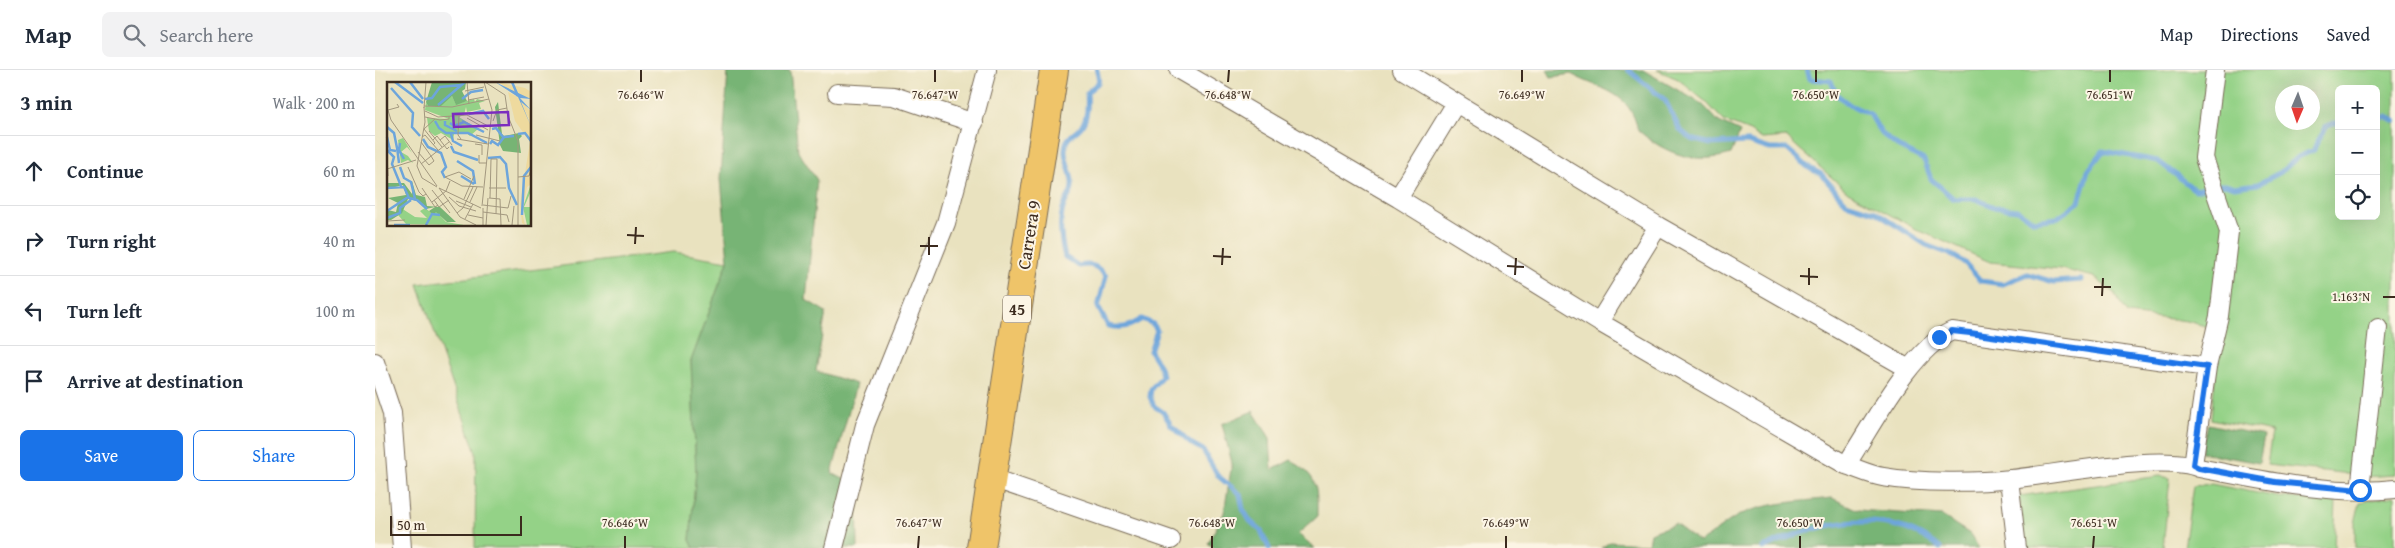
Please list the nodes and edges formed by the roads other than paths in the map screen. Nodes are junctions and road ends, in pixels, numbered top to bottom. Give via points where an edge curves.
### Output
1 (987, 70) edge
2 (1054, 70) edge
3 (1179, 70) edge
4 (1402, 70) edge
5 (2215, 70) edge
6 (837, 93) dead end
7 (1455, 103) junction
8 (974, 123) junction
9 (1398, 198) junction
10 (1658, 226) junction
11 (1599, 322) junction
12 (2378, 328) dead end
13 (375, 362) edge
14 (2207, 367) junction
15 (1909, 369) junction
16 (1847, 465) junction
17 (2193, 465) junction
18 (991, 478) junction
19 (2009, 479) junction
20 (2395, 489) edge
21 (2360, 490) junction
22 (1171, 540) dead end
23 (402, 548) edge
24 (834, 548) edge
25 (981, 548) edge
26 (2017, 548) edge

1 - 8 street
2 - 18 highway, Carrera 9 / 45
3 - 9 street
4 - 7 street
5 - 14 street via 2204,158 2229,232 2219,316
6 - 8 street via 893,96
7 - 9 street
7 - 10 street
8 - 24 street via 946,223 865,425
9 - 11 street
10 - 11 street
10 - 15 street
11 - 16 street
12 - 21 street
13 - 23 street via 392,413
14 - 15 street via 1952,331 1939,337
14 - 17 street
15 - 16 street
16 - 19 street via 1881,477 1913,481
17 - 19 street via 2115,466
17 - 21 street via 2275,482
18 - 22 street
18 - 25 highway, Carrera 9 / 45
19 - 26 street
20 - 21 street

